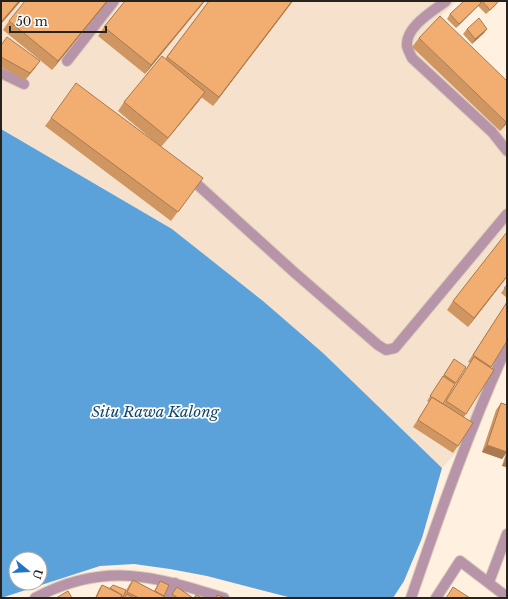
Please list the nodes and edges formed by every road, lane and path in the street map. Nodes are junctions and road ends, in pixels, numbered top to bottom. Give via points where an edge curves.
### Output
1 (114, 1) edge
2 (446, 1) edge
3 (67, 61) edge
4 (1, 73) edge
5 (24, 84) dead end
6 (507, 151) edge
7 (181, 171) edge
8 (507, 214) edge
9 (507, 346) edge
10 (507, 534) edge
11 (489, 582) junction
12 (174, 583) junction
13 (507, 597) edge
14 (35, 598) edge
15 (166, 598) edge
16 (224, 598) edge
17 (411, 598) edge
18 (436, 598) edge

1 - 3 street
2 - 6 street via 413,27 407,46 412,58 492,132
4 - 5 street
7 - 8 street via 301,279 386,350 395,348
9 - 17 street via 458,464
10 - 11 street
11 - 13 street
11 - 18 street via 460,561
12 - 14 street via 146,577 108,575 63,586
12 - 15 street
12 - 16 street

